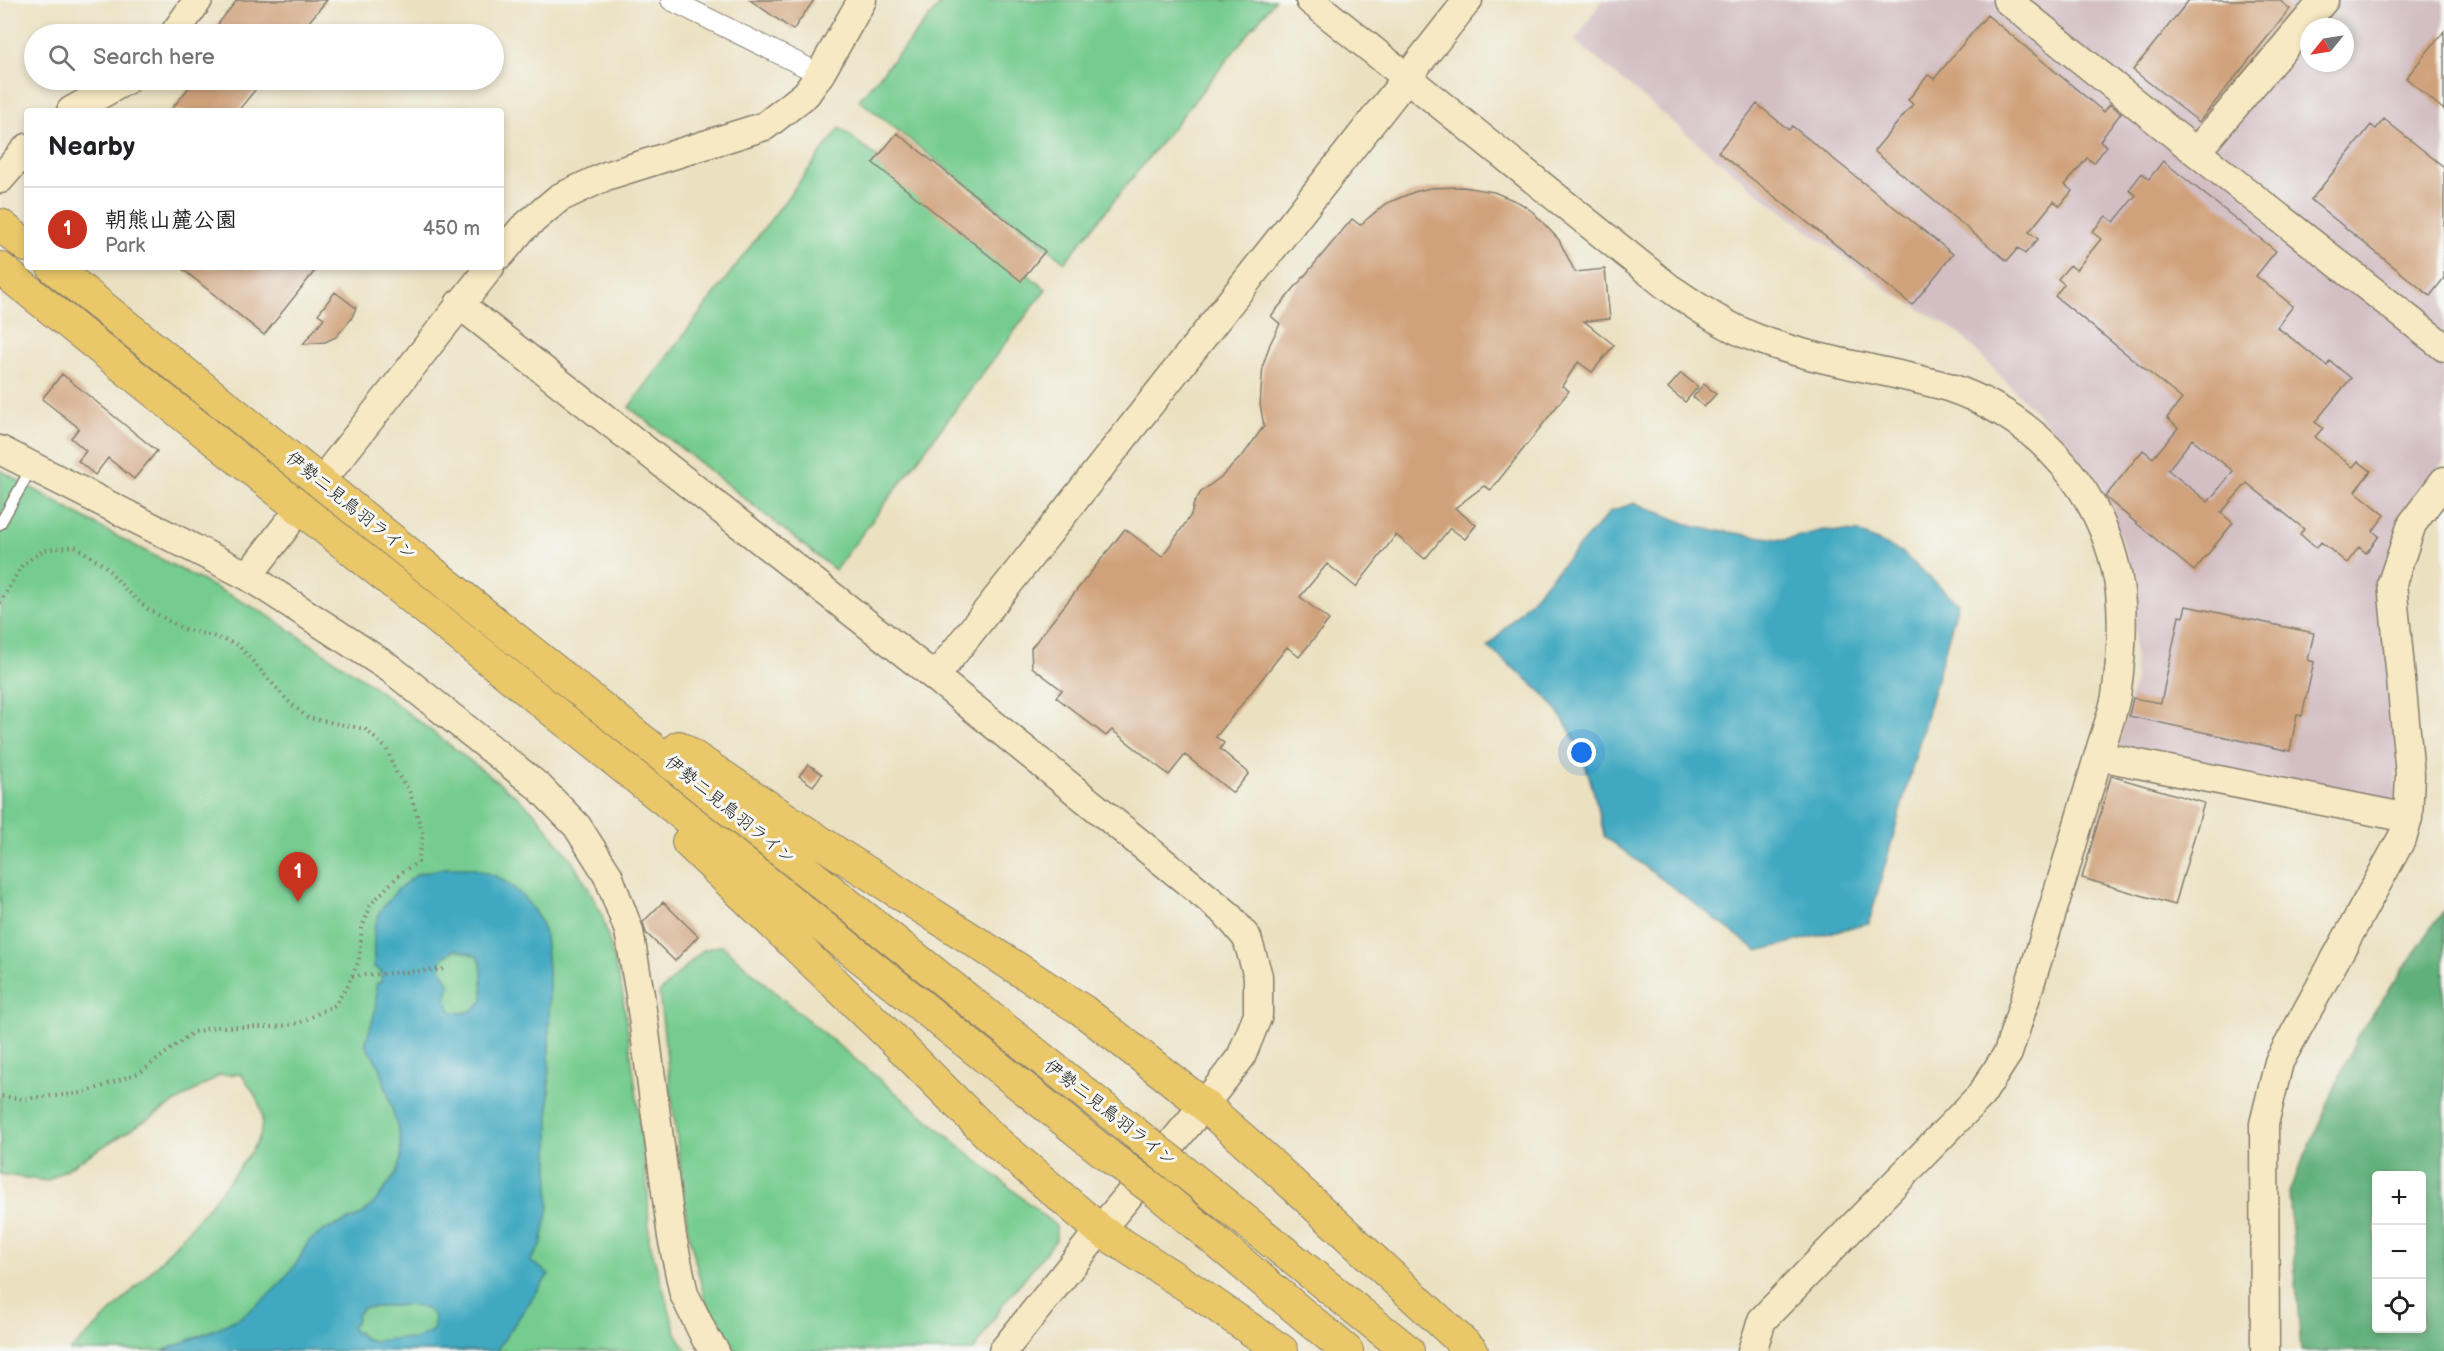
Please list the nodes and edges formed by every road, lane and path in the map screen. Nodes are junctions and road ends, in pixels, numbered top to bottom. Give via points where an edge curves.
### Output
1 (198, 0) edge
2 (671, 0) edge
3 (862, 0) edge
4 (1310, 0) edge
5 (1468, 0) edge
6 (2007, 0) edge
7 (2324, 0) edge
8 (181, 24) edge
9 (820, 74) junction
10 (1406, 78) junction
11 (108, 90) edge
12 (76, 108) edge
13 (24, 151) edge
14 (2196, 152) junction
15 (0, 179) edge
16 (0, 225) edge
17 (24, 244) edge
18 (504, 250) edge
19 (0, 268) edge
20 (57, 270) edge
21 (487, 270) edge
22 (459, 304) junction
23 (2444, 347) edge
24 (0, 450) edge
25 (334, 465) dead end
26 (32, 466) junction
27 (2444, 481) edge
28 (0, 524) edge
29 (287, 525) dead end
30 (248, 576) junction
31 (0, 603) edge
32 (509, 634) junction
33 (935, 677) junction
34 (2099, 756) junction
35 (622, 764) junction
36 (2408, 818) junction
37 (447, 969) dead end
38 (352, 976) junction
39 (0, 1096) edge
40 (1204, 1106) junction
41 (1100, 1230) junction
42 (715, 1351) edge
43 (1003, 1351) edge
44 (1282, 1351) edge
45 (1347, 1351) edge
46 (1408, 1351) edge
47 (1472, 1351) edge
48 (1752, 1351) edge
49 (2265, 1351) edge

1 - 8 street
2 - 9 street
3 - 9 street
4 - 10 street
5 - 10 street
6 - 14 street
7 - 14 street
9 - 18 street via 806,94 765,126 606,176 559,198 522,229
10 - 33 street
10 - 34 street via 1668,287 1726,324 1755,338 1799,351 1969,395 2013,418 2035,435 2079,484 2098,517 2120,591 2121,662
11 - 12 street
13 - 15 street
14 - 23 street
16 - 17 main road
19 - 35 main road, 伊勢二見鳥羽ライン
20 - 32 main road, 伊勢二見鳥羽ライン
21 - 22 street
22 - 25 street
22 - 33 street
24 - 26 street
26 - 28 lane
26 - 30 street
27 - 36 street via 2412,524 2392,583 2410,775
29 - 30 street
30 - 42 street via 391,669 539,787 577,826 608,875 629,931 672,1237 684,1294
31 - 38 path via 22,565 44,550 75,546 105,566 147,609 183,630 238,645 308,718 365,729 386,748 409,790 423,834 418,862 402,872 371,904
32 - 40 main road via 608,694 667,739 830,849 1082,1010
32 - 46 main road, 伊勢二見鳥羽ライン, bridge
33 - 40 street via 1226,913 1247,938 1258,975 1258,1015 1241,1057
34 - 36 street
34 - 48 street via 2008,1053 1981,1095 1762,1320
35 - 41 main road via 663,820 993,1139
35 - 45 main road, 伊勢二見鳥羽ライン, bridge via 1157,1192
36 - 49 street via 2403,836 2278,1062 2264,1124
37 - 38 path
38 - 39 path via 335,1005 299,1023 214,1027 193,1032 141,1072 84,1093 22,1100
40 - 41 street
40 - 47 main road
41 - 43 street
41 - 44 main road

